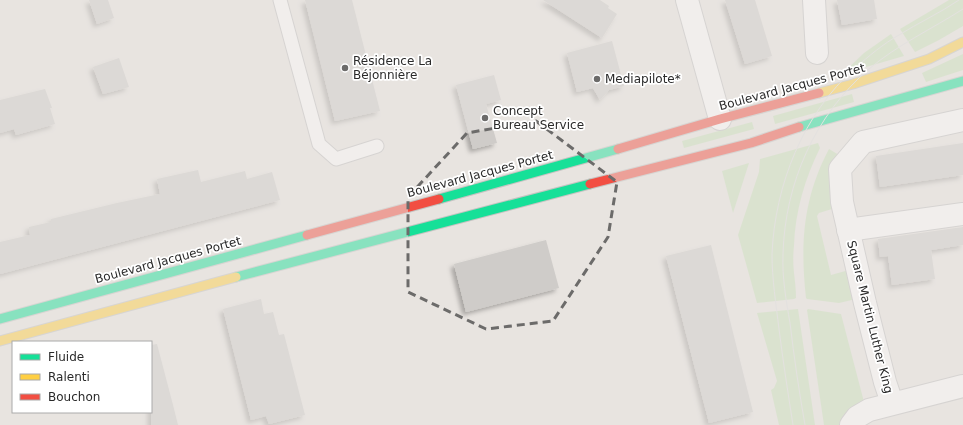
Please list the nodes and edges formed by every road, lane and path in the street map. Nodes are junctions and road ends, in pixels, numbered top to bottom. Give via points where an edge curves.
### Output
1 (280, 0) edge
2 (686, 0) edge
3 (814, 0) edge
4 (963, 42) edge
5 (817, 53) dead end
6 (963, 81) edge
7 (720, 119) junction
8 (963, 120) edge
9 (377, 146) dead end
10 (963, 214) edge
11 (848, 230) junction
12 (0, 318) edge
13 (0, 340) edge
14 (963, 386) edge
15 (892, 403) junction
16 (851, 425) edge

1 - 9 lane via 319,144 336,159
2 - 7 street
3 - 5 street
4 - 7 main road, Boulevard Jacques Portet via 929,59 853,84
6 - 13 main road via 810,123 751,143 293,261
7 - 12 main road, Boulevard Jacques Portet via 527,175
8 - 11 street, Square Martin Luther King via 863,142 840,169 842,202
10 - 11 street, Square Martin Luther King
11 - 15 street, Square Martin Luther King
14 - 15 street
15 - 16 street via 862,412

